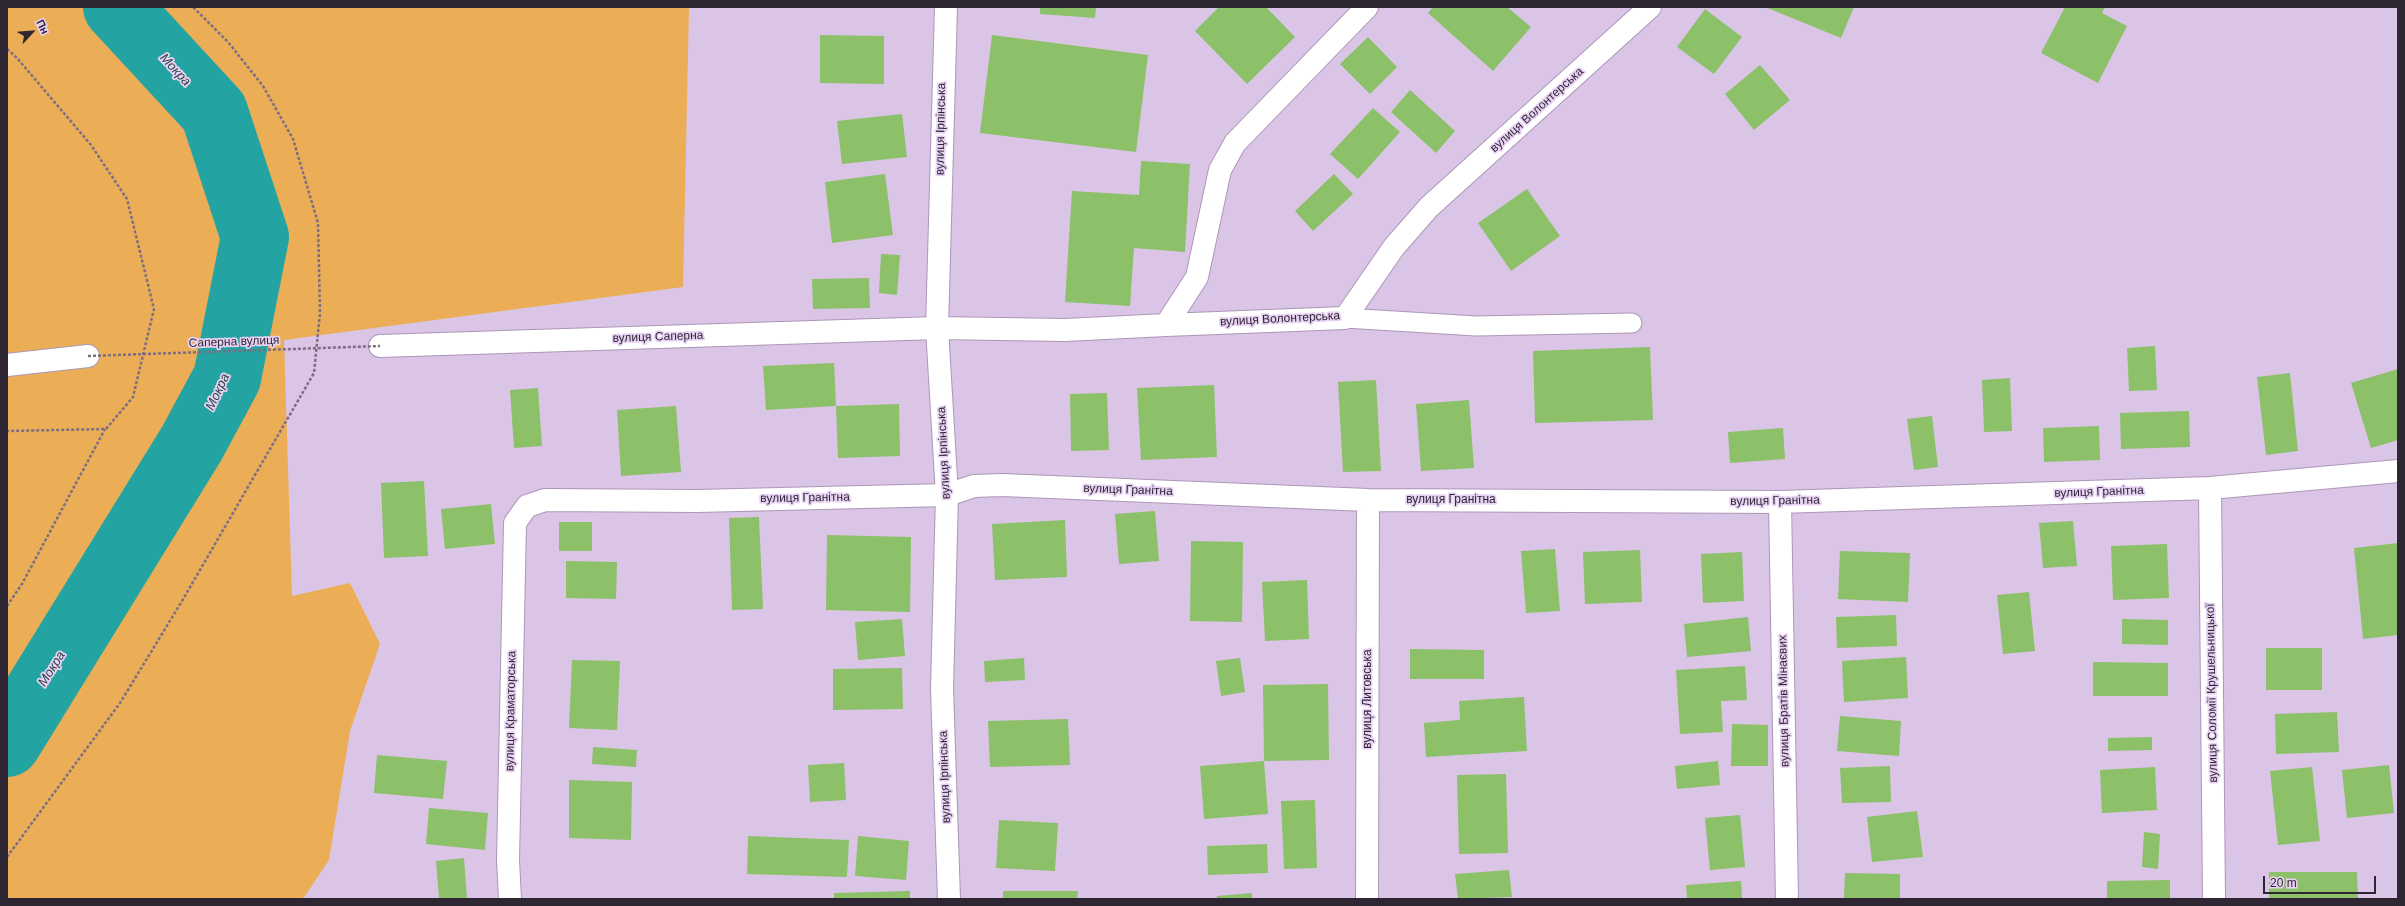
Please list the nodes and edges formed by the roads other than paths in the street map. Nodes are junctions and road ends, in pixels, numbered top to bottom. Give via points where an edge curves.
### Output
1 (946, 7) edge
2 (1367, 7) edge
3 (1650, 7) edge
4 (1345, 318) junction
5 (1632, 323) dead end
6 (1166, 325) junction
7 (936, 328) junction
8 (380, 346) road end
9 (88, 356) road end
10 (7, 365) edge
11 (2398, 471) edge
12 (2210, 488) junction
13 (947, 495) junction
14 (1368, 500) junction
15 (1780, 502) junction
16 (515, 523) joint
17 (510, 899) edge
18 (949, 899) edge
19 (1367, 899) edge
20 (1787, 899) edge
21 (2214, 899) edge

1 - 7 street, вулиця Ірпінська
2 - 6 street via 1235,143 1220,170 1197,277
3 - 4 street, вулиця Волонтерська via 1429,208 1394,247
4 - 5 lane via 1476,326
4 - 6 street, вулиця Волонтерська
6 - 7 street, вулиця Волонтерська via 1066,330
7 - 8 street, вулиця Саперна
7 - 13 street, вулиця Ірпінська
9 - 10 street
11 - 12 street, вулиця Гранітна
12 - 15 street, вулиця Гранітна
12 - 21 street, вулиця Соломії Крушельницької
13 - 14 street, вулиця Гранітна via 974,486 1002,485
13 - 16 street, вулиця Гранітна via 697,501 545,500 527,506
13 - 18 street, вулиця Ірпінська via 942,689
14 - 15 street, вулиця Гранітна
14 - 19 street, вулиця Литовська
15 - 20 street, вулиця Братів Мінаєвих
16 - 17 street, вулиця Краматорська via 508,852

